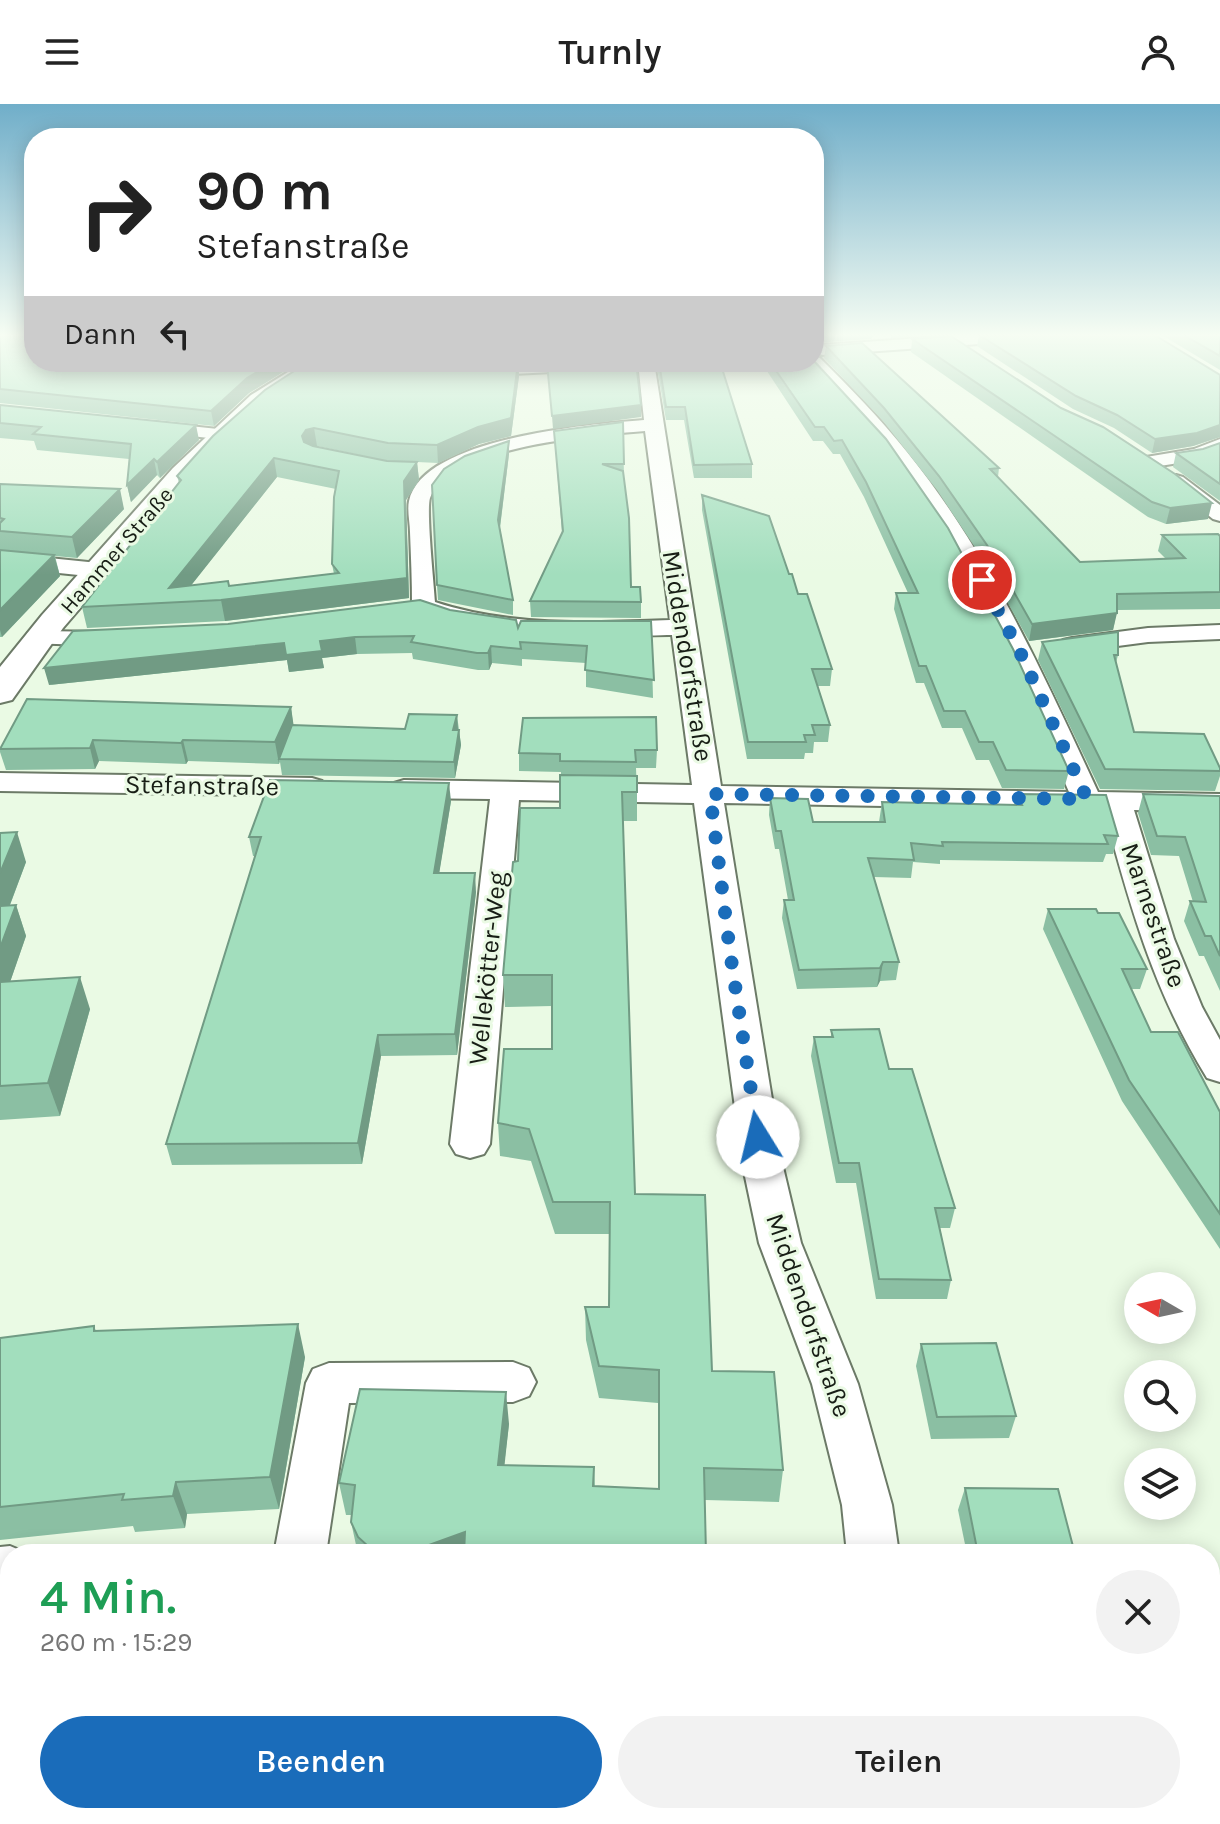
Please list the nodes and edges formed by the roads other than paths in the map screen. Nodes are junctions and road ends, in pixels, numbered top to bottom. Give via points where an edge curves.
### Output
1 (239, 414) edge
2 (652, 414) edge
3 (868, 414) edge
4 (127, 424) edge
5 (653, 425) junction
6 (218, 434) junction
7 (1220, 445) edge
8 (413, 471) edge
9 (438, 472) junction
10 (1220, 515) edge
11 (0, 560) edge
12 (98, 570) junction
13 (424, 606) junction
14 (395, 611) edge
15 (684, 627) junction
16 (1220, 632) edge
17 (37, 638) junction
18 (131, 638) edge
19 (1036, 650) junction
20 (0, 693) edge
21 (0, 782) edge
22 (346, 788) edge
23 (377, 789) edge
24 (505, 791) junction
25 (710, 794) junction
26 (1101, 800) junction
27 (1220, 803) edge
28 (1220, 1069) edge
29 (470, 1144) dead end
30 (513, 1382) dead end
31 (302, 1544) edge
32 (872, 1544) edge

1 - 6 main road, Hammer Straße
2 - 5 street, Middendorfstraße
3 - 19 street, Marnestraße via 892,441
4 - 6 street
5 - 9 street via 558,433 490,450
5 - 15 street, Middendorfstraße
6 - 12 main road, Hammer Straße
7 - 10 street via 1198,454 1140,457
8 - 9 street
9 - 13 street via 423,485 419,500
11 - 12 street
12 - 17 main road, Hammer Straße
13 - 14 street
13 - 15 street via 472,619 564,629
15 - 25 street, Middendorfstraße
16 - 19 street via 1148,635
17 - 18 street
17 - 20 main road, Hammer Straße
19 - 26 street, Marnestraße
21 - 22 street, Stefanstraße
23 - 24 street
24 - 25 street
24 - 29 street, Wellekötter-Weg
25 - 26 street
25 - 32 street, Middendorfstraße via 763,1167 780,1243 835,1384 867,1505
26 - 27 street
26 - 28 street, Marnestraße via 1163,958
30 - 31 street via 329,1383

